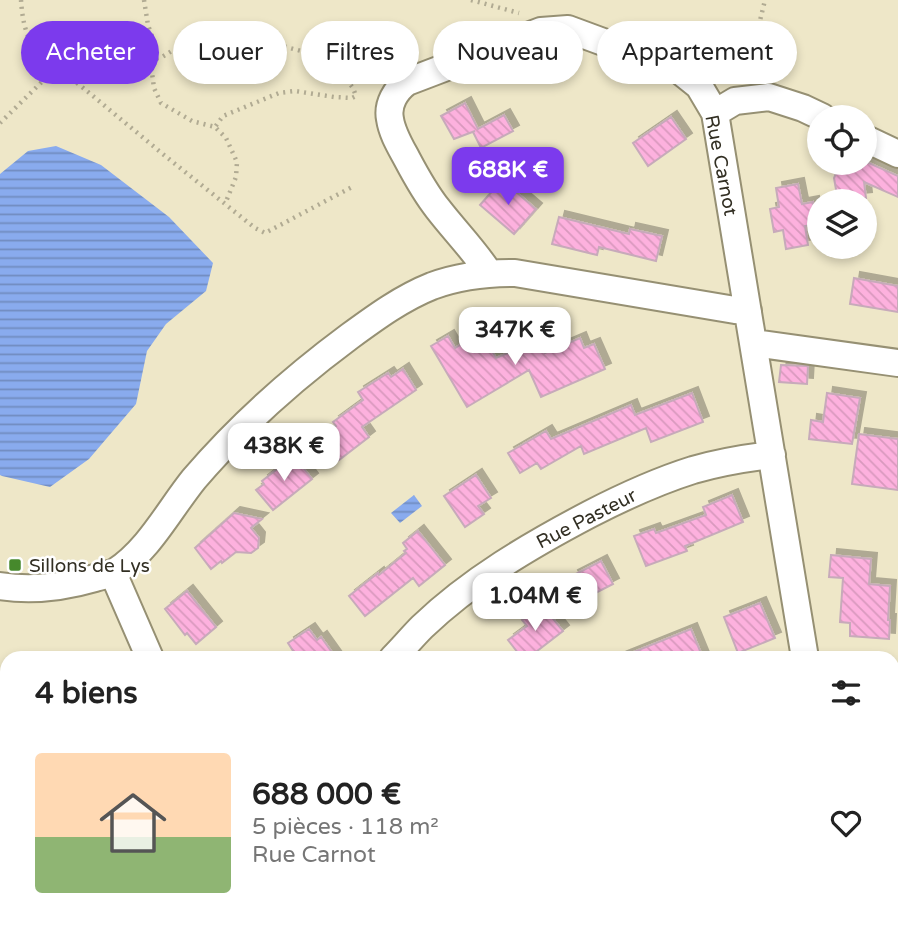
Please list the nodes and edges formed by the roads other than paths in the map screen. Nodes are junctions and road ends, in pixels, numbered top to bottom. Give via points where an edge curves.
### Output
1 (807, 110) edge
2 (715, 113) junction
3 (877, 144) edge
4 (898, 154) edge
5 (489, 273) junction
6 (748, 311) junction
7 (753, 343) junction
8 (898, 363) edge
9 (772, 455) junction
10 (113, 573) junction
11 (0, 586) edge
12 (147, 651) edge
13 (400, 651) edge
14 (804, 651) edge

1 - 2 street via 769,97 735,101
2 - 5 street, Rue Carnot via 699,86 679,69 568,29 541,31 407,82 391,103 389,117 397,140 437,208
2 - 6 street, Rue Carnot
3 - 4 street
5 - 6 street via 515,273
5 - 10 street via 434,285 410,296 309,366 223,445 140,551
6 - 7 street, Rue Carnot
7 - 8 street
7 - 9 street, Rue Carnot
9 - 13 street, Rue Pasteur via 695,470 573,523 469,589
9 - 14 street, Rue Carnot
10 - 11 street via 38,589
10 - 12 street

